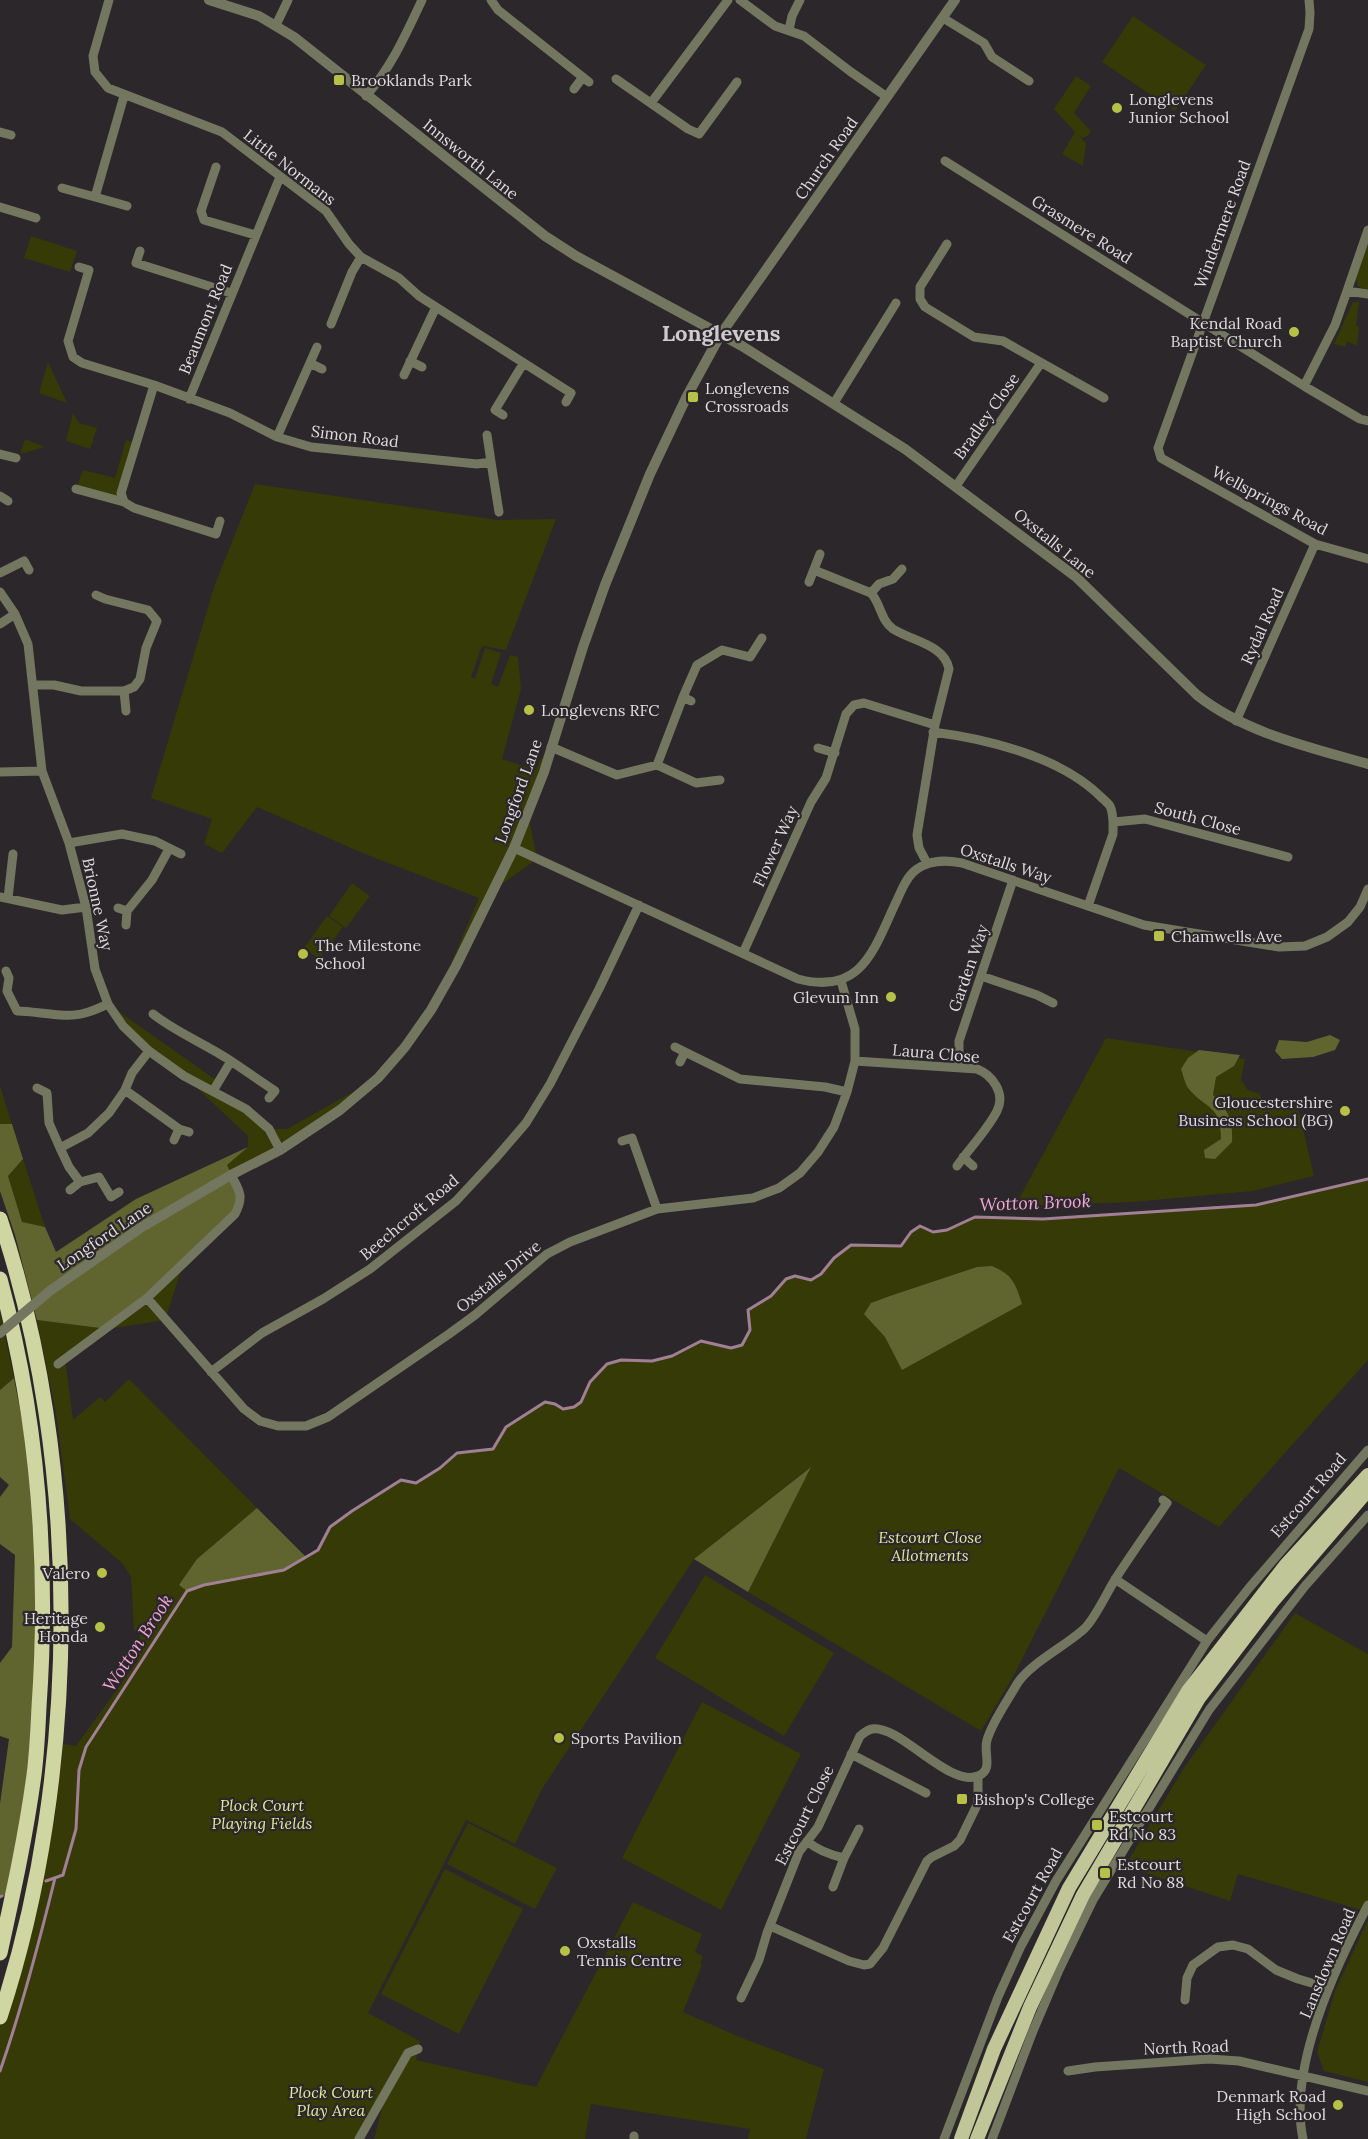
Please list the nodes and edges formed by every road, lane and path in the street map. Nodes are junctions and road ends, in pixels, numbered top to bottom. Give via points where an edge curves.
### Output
1 (109, 0) edge
2 (209, 0) edge
3 (288, 0) edge
4 (422, 0) edge
5 (490, 0) edge
6 (728, 0) edge
7 (740, 0) edge
8 (800, 0) edge
9 (955, 0) edge
10 (1309, 0) edge
11 (943, 18) junction
12 (276, 25) junction
13 (789, 30) junction
14 (1026, 75) dead end
15 (616, 79) dead end
16 (737, 82) dead end
17 (574, 89) dead end
18 (124, 96) junction
19 (366, 96) junction
20 (887, 97) junction
21 (651, 103) junction
22 (0, 132) edge
23 (11, 135) dead end
24 (945, 161) dead end
25 (216, 167) dead end
26 (280, 177) junction
27 (62, 188) dead end
28 (95, 197) junction
29 (127, 206) dead end
30 (0, 207) edge
31 (36, 218) dead end
32 (1368, 230) edge
33 (255, 236) junction
34 (946, 250) dead end
35 (140, 251) dead end
36 (361, 257) junction
37 (79, 267) dead end
38 (1347, 291) junction
39 (231, 293) junction
40 (1368, 294) edge
41 (436, 307) junction
42 (330, 317) dead end
43 (901, 317) dead end
44 (1203, 323) junction
45 (721, 334) junction
46 (316, 347) dead end
47 (410, 361) junction
48 (309, 363) junction
49 (1041, 363) junction
50 (523, 364) junction
51 (422, 367) dead end
52 (322, 369) dead end
53 (404, 375) dead end
54 (154, 386) junction
55 (1304, 386) junction
56 (1094, 394) junction
57 (1104, 398) dead end
58 (189, 399) junction
59 (566, 402) dead end
60 (834, 403) junction
61 (1090, 404) dead end
62 (502, 415) dead end
63 (1368, 421) edge
64 (487, 435) dead end
65 (277, 437) junction
66 (0, 454) edge
67 (16, 458) dead end
68 (1161, 458) joint
69 (491, 462) junction
70 (956, 486) junction
71 (76, 489) dead end
72 (124, 502) junction
73 (499, 512) dead end
74 (220, 521) dead end
75 (1315, 544) junction
76 (820, 554) dead end
77 (1368, 560) edge
78 (903, 568) dead end
79 (29, 570) dead end
80 (814, 570) junction
81 (0, 573) edge
82 (809, 582) dead end
83 (0, 592) edge
84 (871, 593) junction
85 (101, 601) dead end
86 (15, 614) junction
87 (0, 624) edge
88 (762, 638) dead end
89 (33, 685) junction
90 (124, 691) junction
91 (126, 711) dead end
92 (1236, 721) junction
93 (934, 728) junction
94 (551, 747) junction
95 (818, 748) dead end
96 (835, 753) junction
97 (1368, 764) edge
98 (657, 765) junction
99 (42, 771) junction
100 (4, 775) edge
101 (720, 780) dead end
102 (1114, 822) junction
103 (69, 843) junction
104 (514, 848) junction
105 (169, 849) junction
106 (13, 854) dead end
107 (181, 854) dead end
108 (1288, 858) dead end
109 (927, 863) junction
110 (1013, 880) junction
111 (1368, 889) edge
112 (4, 898) edge
113 (639, 905) junction
114 (1088, 906) junction
115 (86, 907) junction
116 (126, 925) dead end
117 (743, 953) junction
118 (9, 976) dead end
119 (981, 976) junction
120 (841, 981) junction
121 (1053, 1003) dead end
122 (108, 1004) junction
123 (153, 1014) dead end
124 (675, 1047) dead end
125 (149, 1051) junction
126 (685, 1052) junction
127 (231, 1061) junction
128 (855, 1061) junction
129 (680, 1062) dead end
130 (958, 1067) junction
131 (37, 1088) dead end
132 (125, 1090) junction
133 (213, 1091) junction
134 (275, 1091) dead end
135 (847, 1092) junction
136 (179, 1129) junction
137 (189, 1132) dead end
138 (174, 1140) dead end
139 (622, 1141) dead end
140 (60, 1148) junction
141 (280, 1150) junction
142 (963, 1157) junction
143 (957, 1166) dead end
144 (974, 1166) dead end
145 (231, 1175) junction
146 (80, 1182) junction
147 (70, 1190) dead end
148 (111, 1197) dead end
149 (657, 1209) junction
150 (0, 1219) edge
151 (0, 1279) edge
152 (147, 1298) junction
153 (0, 1333) edge
154 (58, 1364) dead end
155 (211, 1372) junction
156 (1368, 1450) edge
157 (1368, 1475) edge
158 (1368, 1490) edge
159 (1167, 1503) dead end
160 (1368, 1515) edge
161 (1294, 1575) junction
162 (1115, 1579) junction
163 (1305, 1586) junction
164 (1255, 1592) junction
165 (1207, 1641) junction
166 (1184, 1687) junction
167 (851, 1754) junction
168 (978, 1776) junction
169 (926, 1793) dead end
170 (859, 1829) dead end
171 (807, 1841) junction
172 (844, 1858) junction
173 (833, 1887) dead end
174 (1368, 1905) edge
175 (770, 1926) junction
176 (0, 1953) edge
177 (1054, 1967) junction
178 (1329, 1988) junction
179 (1174, 1989) dead end
180 (741, 1998) dead end
181 (0, 2018) edge
182 (418, 2049) dead end
183 (1068, 2071) dead end
184 (1304, 2075) junction
185 (1368, 2091) edge
186 (359, 2139) edge
187 (944, 2139) edge
188 (961, 2139) edge
189 (977, 2139) edge
190 (992, 2139) edge
191 (1303, 2139) edge

1 - 18 street, Little Normans via 93,56 95,72 108,88
2 - 12 street, Innsworth Lane
3 - 12 street
4 - 19 street via 397,54
5 - 17 street via 586,79
6 - 21 street
7 - 13 street via 775,26
8 - 13 street
9 - 11 street, Church Road
10 - 44 street, Windermere Road via 1309,29
11 - 14 street via 984,43 992,57
11 - 20 street, Church Road
12 - 19 street, Innsworth Lane
13 - 20 street via 804,36
15 - 21 street
16 - 21 street via 730,98 697,138
18 - 26 street, Little Normans via 222,132
18 - 28 street
19 - 45 street, Innsworth Lane via 545,236
20 - 45 street, Church Road
22 - 23 street
24 - 44 street, Grasmere Road
25 - 33 street via 201,211 204,220
26 - 33 street, Beaumont Road
26 - 36 street, Little Normans via 326,211
27 - 28 street
28 - 29 street
30 - 31 street
32 - 38 street
33 - 39 street, Beaumont Road
34 - 49 street, Bradley Close via 920,287 920,299 926,307 974,337 1003,341
35 - 39 street via 136,263
36 - 41 street, Little Normans via 399,278
36 - 42 street
37 - 54 street, Beaumont Road via 89,270 68,341 73,357
38 - 40 street
38 - 55 street via 1335,325
39 - 58 street, Beaumont Road
41 - 47 street
41 - 50 street, Little Normans
43 - 60 street via 894,307
44 - 55 street, Grasmere Road
44 - 68 street, Windermere Road via 1158,448
45 - 60 street, Oxstalls Lane
45 - 94 street, Longford Lane via 687,396 628,527 586,637
46 - 48 street
47 - 51 street
47 - 53 street
48 - 52 street
48 - 65 street
49 - 56 street, Bradley Close
49 - 70 street, Bradley Close
50 - 59 street, Little Normans via 574,389
50 - 62 street via 495,410
54 - 58 street, Beaumont Road
54 - 72 street via 121,493
55 - 63 street, Grasmere Road
56 - 57 street, Bradley Close
56 - 61 street
58 - 65 street, Simon Road via 230,413
60 - 70 street, Oxstalls Lane
64 - 69 street
65 - 69 street, Simon Road via 311,447 477,464
66 - 67 street
68 - 75 street, Wellsprings Road
69 - 73 street
70 - 92 street, Oxstalls Lane via 1076,577 1197,694
71 - 72 street
72 - 74 street via 216,534
75 - 77 street, Wellsprings Road
75 - 92 street, Rydal Road
76 - 80 street
78 - 84 street
79 - 81 street via 24,561
80 - 82 street
80 - 84 street
83 - 86 street, Brionne Way
84 - 93 street via 885,622 947,659 950,669
85 - 90 street via 148,610 157,621 140,679
86 - 87 street
86 - 89 street, Brionne Way via 28,644
88 - 98 street via 750,662 722,646 698,665
89 - 90 street
89 - 99 street, Brionne Way
90 - 91 street
92 - 97 street, Oxstalls Lane
93 - 96 street, Flower Way via 864,703 854,705 846,714
93 - 102 street via 1001,745 1052,764 1091,787 1110,806
93 - 109 street via 917,834
94 - 98 street via 617,775
94 - 104 street, Longford Lane
95 - 96 street
96 - 117 street, Flower Way
98 - 101 street via 696,783
99 - 100 street
99 - 103 street, Brionne Way
102 - 108 street, South Close via 1145,819 1273,858
102 - 114 street
103 - 105 street via 122,834 155,841
103 - 115 street, Brionne Way
104 - 113 street
104 - 141 street, Longford Lane via 456,966 405,1047 348,1104
105 - 107 street
105 - 116 street via 152,880 123,910
106 - 112 street via 16,865
109 - 110 street, Oxstalls Way via 947,860
109 - 120 street via 904,884 871,954
110 - 114 street, Oxstalls Way
110 - 119 street, Garden Way
111 - 114 street, Oxstalls Way via 1348,922 1305,946 1279,947 1144,925
112 - 115 street via 62,910
113 - 117 street
113 - 155 street, Beechcroft Road via 550,1084 526,1123 495,1160 456,1201 370,1269 262,1333
115 - 122 street, Brionne Way via 95,969
117 - 120 street via 798,979
118 - 122 street via 7,991 15,1015 38,1011 84,1014
119 - 121 street
119 - 130 street, Garden Way via 959,1041
120 - 128 street, Oxstalls Drive via 855,1029
122 - 125 street, Brionne Way via 123,1026
123 - 127 street
124 - 126 street
125 - 132 street
125 - 133 street, Brionne Way
126 - 129 street
126 - 135 street via 740,1079
127 - 133 street
127 - 134 street
128 - 130 street, Laura Close
128 - 135 street, Oxstalls Drive
130 - 142 street, Laura Close via 977,1069 992,1078 1000,1101 998,1110
131 - 140 street via 51,1090 50,1123
132 - 136 street
132 - 140 street via 88,1133
133 - 141 street, Brionne Way via 246,1109 269,1130
135 - 149 street, Oxstalls Drive via 834,1127 818,1152 800,1173 779,1188 753,1198
136 - 137 street
136 - 138 street
139 - 149 street via 632,1138
140 - 146 street
141 - 145 street, Longford Lane
142 - 143 street, Laura Close
142 - 144 street
145 - 152 street via 240,1192 241,1204 235,1215
145 - 153 street, Longford Lane, bridge via 142,1227 51,1290
146 - 147 street
146 - 148 street via 99,1177
149 - 155 street, Oxstalls Drive via 547,1254 449,1334 328,1416 306,1426 278,1426 260,1421
150 - 181 highway via 33,1345 48,1431 60,1554 61,1635 51,1787 40,1858
151 - 176 highway via 31,1429 41,1532 44,1644 35,1773
152 - 154 street
152 - 155 street, Oxstalls Drive
156 - 164 street, Estcourt Road
157 - 164 main road, Estcourt Road via 1285,1566
158 - 161 main road
159 - 162 street
160 - 163 street
161 - 163 street
161 - 177 main road via 1199,1698 1083,1895
162 - 165 street
162 - 168 street via 1085,1628 1020,1680 988,1735 987,1768
163 - 177 street via 1209,1710
164 - 165 street, Estcourt Road
164 - 166 main road, Estcourt Road
165 - 166 street, Estcourt Road
166 - 187 street, Estcourt Road via 1056,1881 1021,1946
166 - 188 main road, Estcourt Road via 1069,1888 994,2049
167 - 168 street, Estcourt Close via 860,1736 878,1729 954,1772
167 - 169 street
167 - 171 street, Estcourt Close via 818,1827
168 - 175 street via 978,1803 960,1840 927,1861 883,1948 870,1964 849,1961
170 - 172 street
171 - 172 street
171 - 175 street, Estcourt Close via 799,1851
172 - 173 street
174 - 178 street, Lansdown Road
175 - 180 street, Estcourt Close
177 - 189 main road via 1018,2035
177 - 190 street
178 - 179 street via 1287,1975 1248,1949 1233,1945 1218,1947 1193,1965 1185,1995
178 - 184 street, Lansdown Road
182 - 186 street via 408,2053
183 - 184 street, North Road via 1209,2059 1239,2061
184 - 185 street, North Road
184 - 191 street, Lansdown Road via 1300,2111

